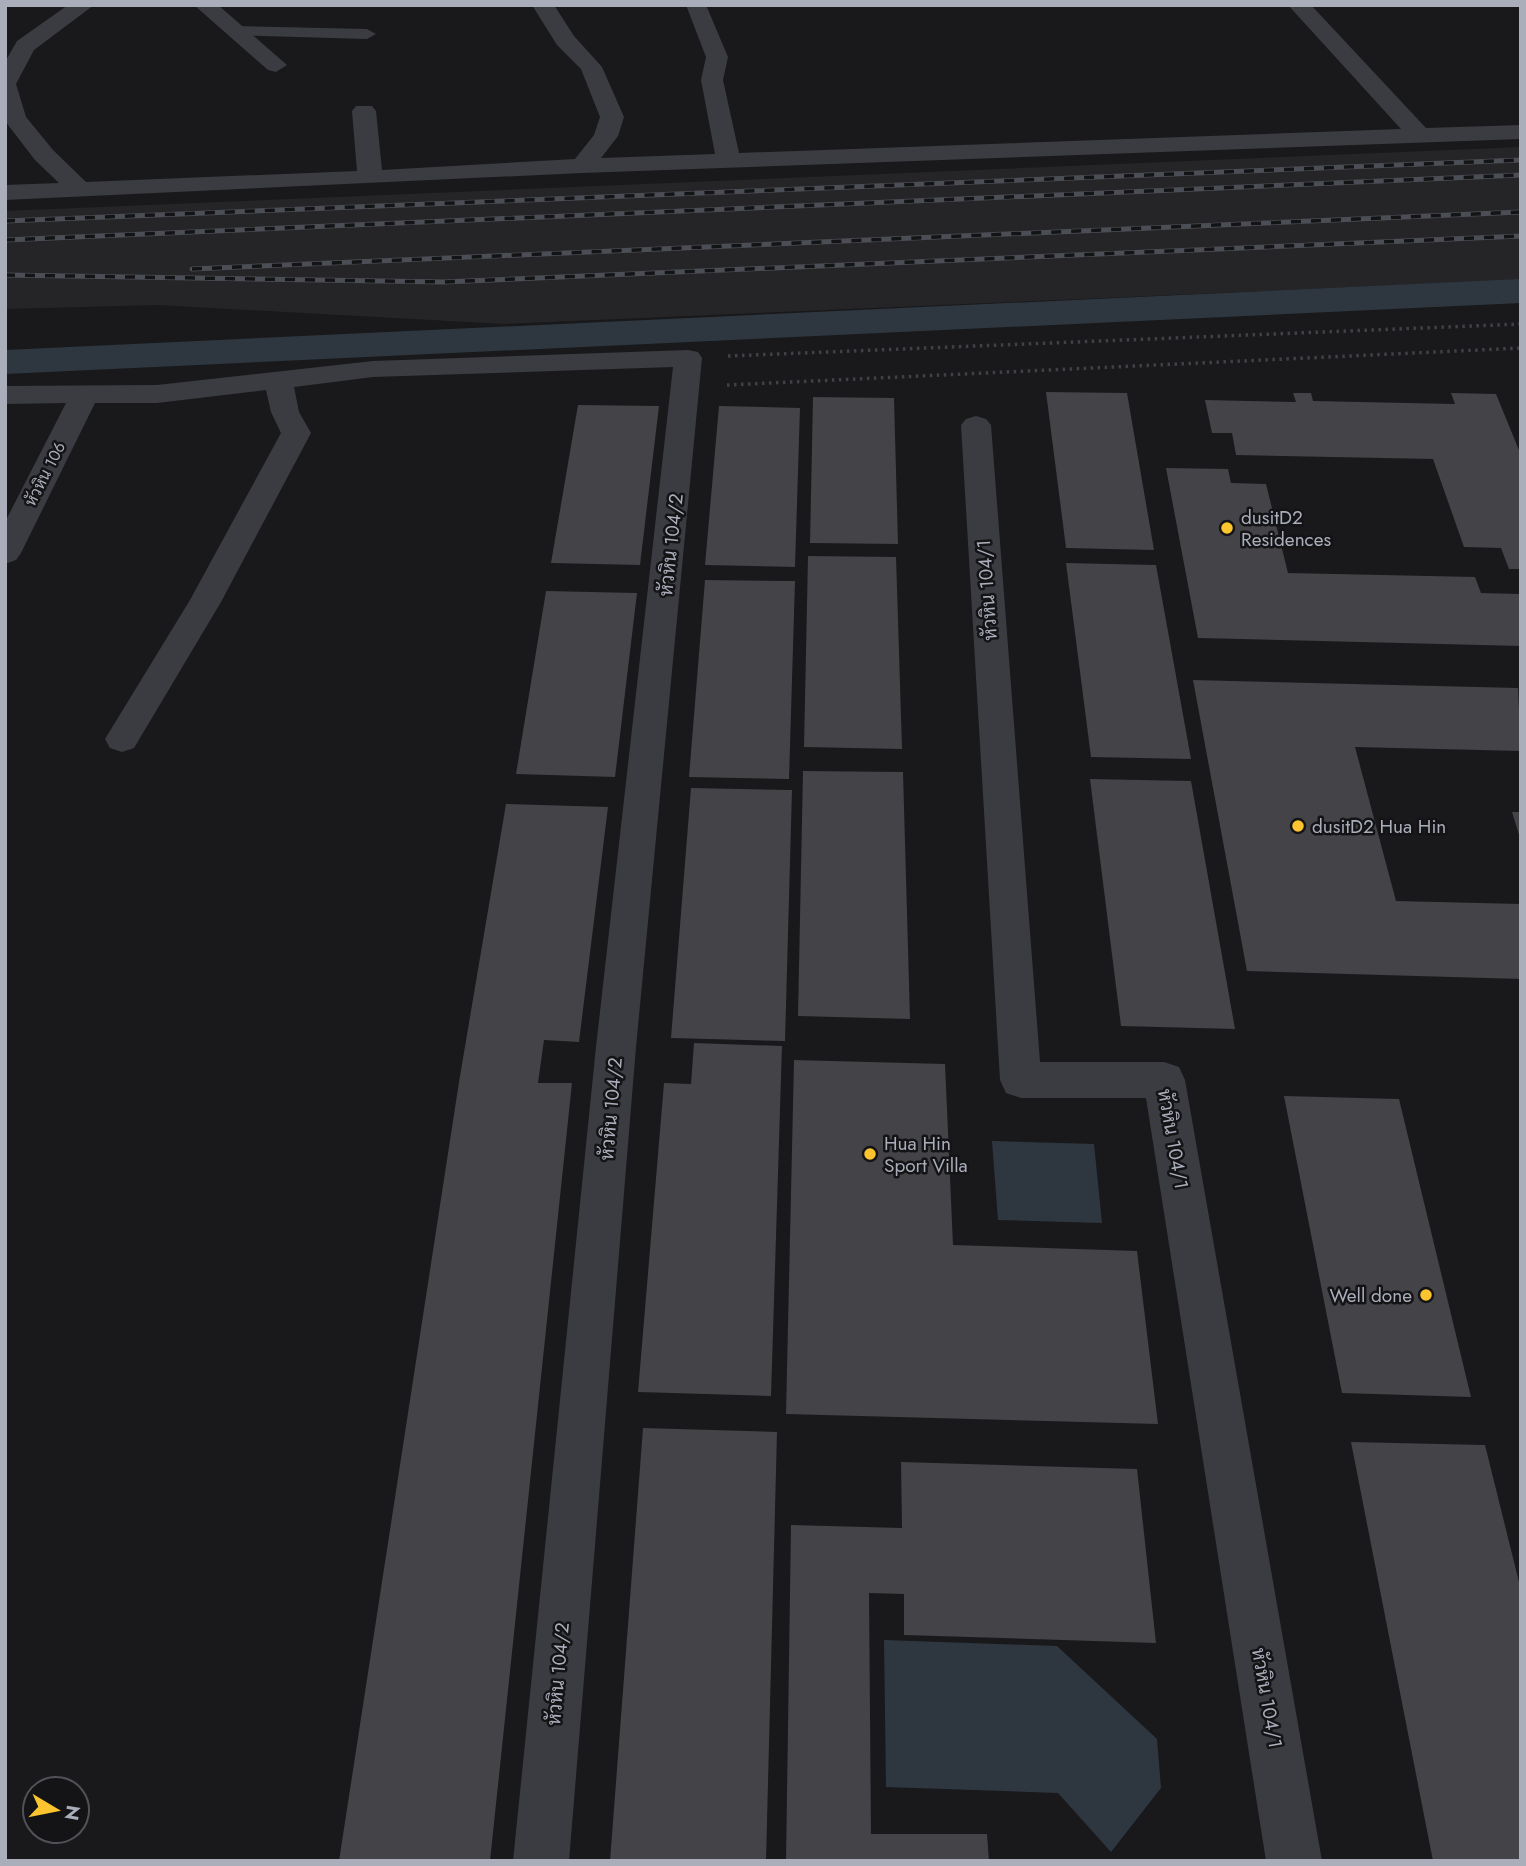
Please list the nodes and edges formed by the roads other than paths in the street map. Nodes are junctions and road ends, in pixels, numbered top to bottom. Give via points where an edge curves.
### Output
1 (83, 5) edge
2 (205, 5) edge
3 (542, 5) edge
4 (1299, 5) edge
5 (696, 7) edge
6 (236, 31) junction
7 (367, 34) dead end
8 (15, 45) edge
9 (276, 65) dead end
10 (5, 84) edge
11 (364, 111) dead end
12 (1521, 132) edge
13 (1420, 136) junction
14 (729, 161) junction
15 (582, 166) junction
16 (370, 178) junction
17 (79, 189) junction
18 (5, 193) edge
19 (278, 378) junction
20 (5, 395) edge
21 (85, 395) junction
22 (976, 425) dead end
23 (5, 553) edge
24 (122, 739) dead end
25 (541, 1861) edge
26 (1294, 1861) edge

1 - 8 street
2 - 6 street
3 - 15 street via 565,40 591,67 612,117 606,136
4 - 13 street
5 - 14 street via 717,57 712,80
6 - 7 lane
6 - 9 street
8 - 10 street
10 - 17 street via 15,118
11 - 16 street
12 - 13 street
13 - 14 street
14 - 15 street
15 - 16 street
16 - 17 street
17 - 18 street
19 - 21 street via 158,394
19 - 24 street via 285,412 296,433 212,590
19 - 25 street, หัวหิน 104/2 via 387,368 688,372 616,1047
20 - 21 street
21 - 23 street, หัวหิน 106
22 - 26 street, หัวหิน 104/1 via 1021,1080 1164,1080

